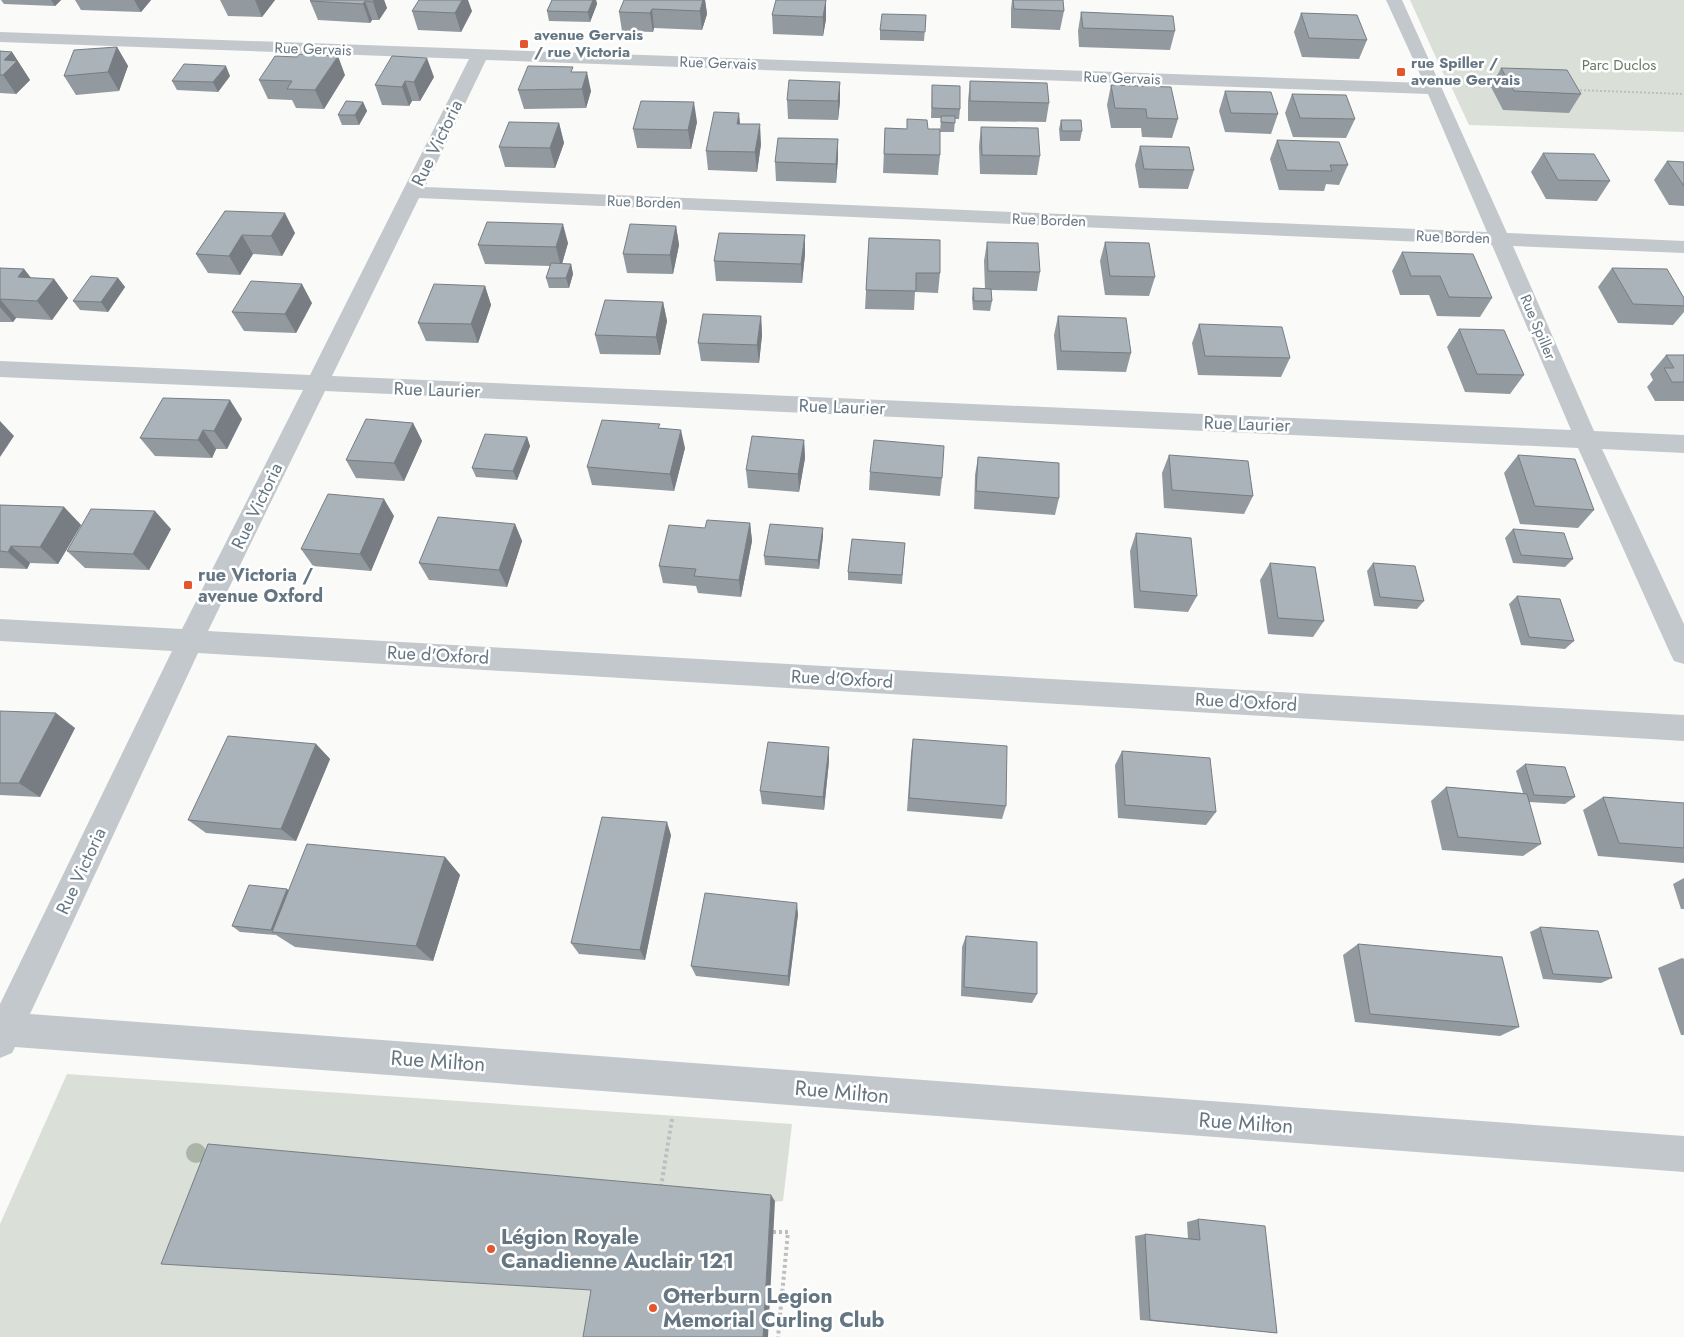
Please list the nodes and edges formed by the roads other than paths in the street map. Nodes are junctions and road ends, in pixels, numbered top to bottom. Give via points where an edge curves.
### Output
1 (1394, 0) edge
2 (0, 38) edge
3 (480, 55) junction
4 (1434, 86) junction
5 (414, 192) junction
6 (1500, 239) junction
7 (1684, 247) edge
8 (0, 369) edge
9 (316, 384) junction
10 (1586, 439) junction
11 (1684, 444) edge
12 (0, 630) edge
13 (190, 641) junction
14 (1684, 653) edge
15 (1684, 728) edge
16 (2, 1033) edge
17 (1684, 1154) edge

1 - 4 street, Rue Spiller
2 - 3 street, Rue Gervais
3 - 4 street, Rue Gervais
3 - 5 street, Rue Victoria
4 - 6 street, Rue Spiller
5 - 6 street, Rue Borden
5 - 9 street, Rue Victoria
6 - 7 street, Rue Borden
6 - 10 street, Rue Spiller
8 - 9 street, Rue Laurier
9 - 10 street, Rue Laurier
9 - 13 street, Rue Victoria
10 - 11 street, Rue Laurier
10 - 14 street, Rue Spiller
12 - 13 street, Rue d'Oxford
13 - 15 street, Rue d'Oxford
13 - 16 street, Rue Victoria
16 - 17 street, Rue Milton via 678,1079

